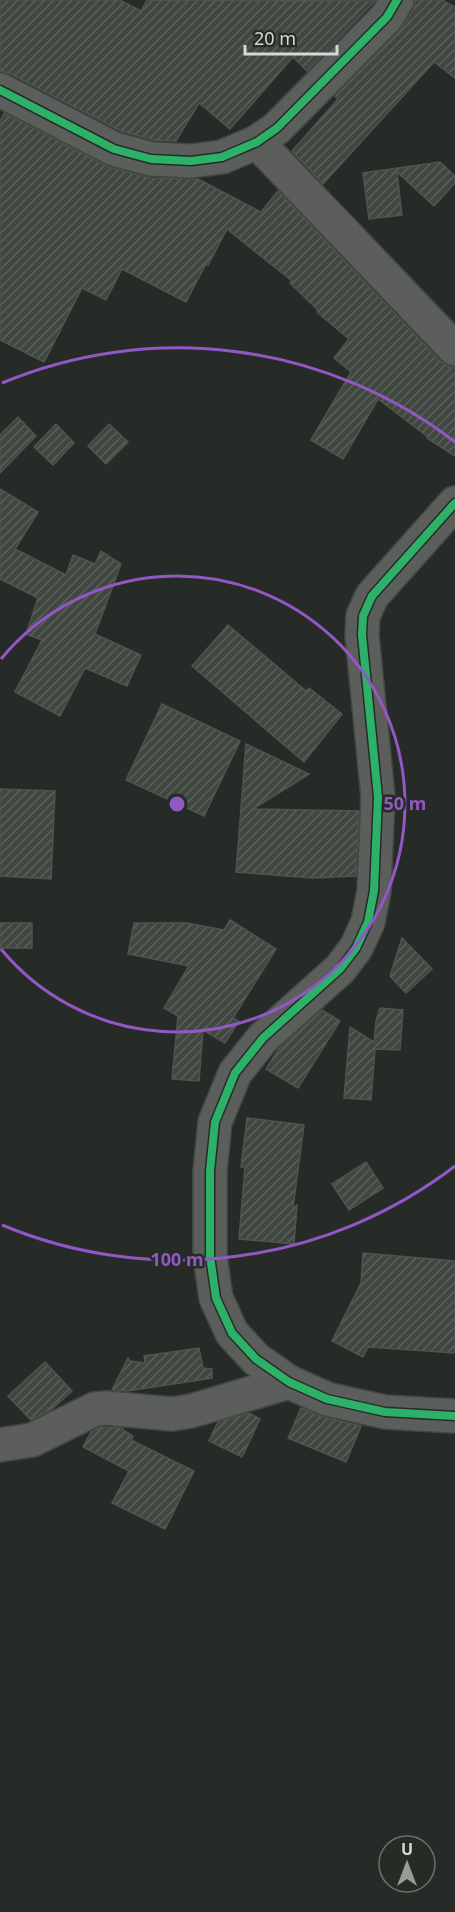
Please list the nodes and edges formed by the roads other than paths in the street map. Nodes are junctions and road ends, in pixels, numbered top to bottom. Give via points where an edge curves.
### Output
1 (398, 0) edge
2 (3, 99) edge
3 (257, 142) junction
4 (455, 349) edge
5 (455, 503) edge
6 (290, 1382) junction
7 (455, 1416) edge
8 (0, 1445) edge

1 - 3 street via 387,17 277,128
2 - 3 street via 114,149 151,159 191,161 222,157
3 - 4 street
5 - 6 street via 372,596 363,616 378,797 374,891 368,922 340,969 263,1038 235,1073 215,1122 210,1171 210,1256 216,1298 232,1334 256,1359
6 - 7 street via 327,1399 385,1412
6 - 8 street via 172,1414 95,1409 32,1440

